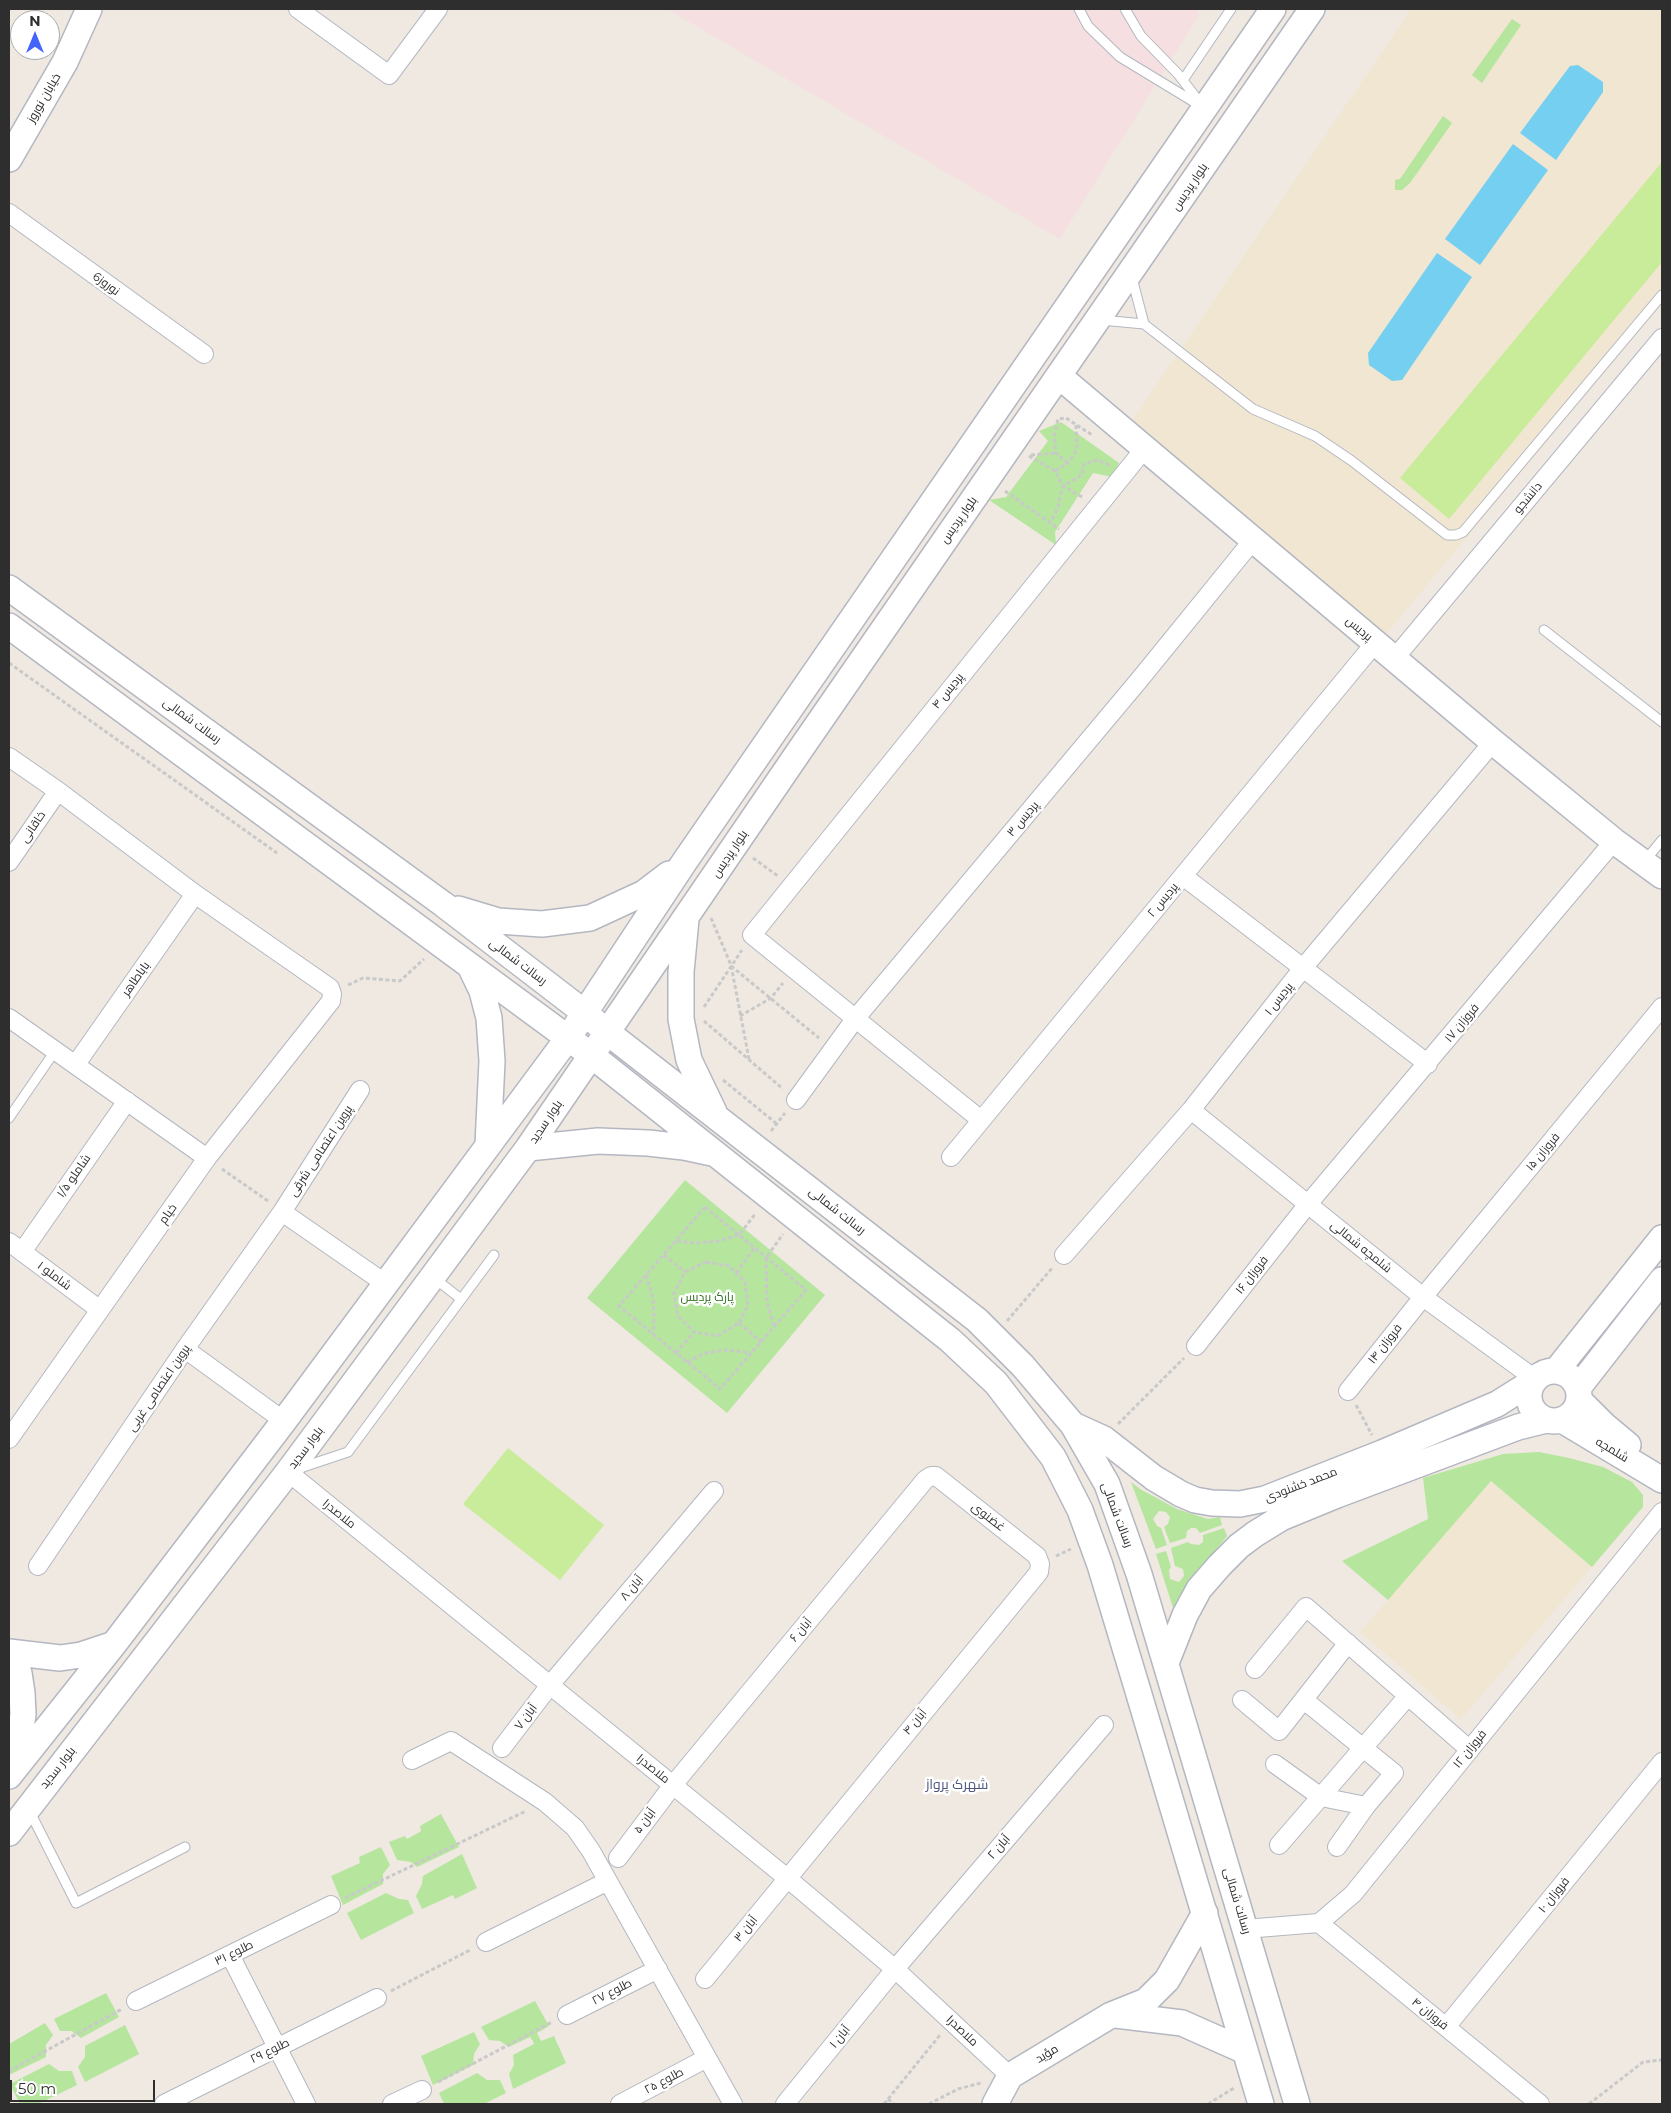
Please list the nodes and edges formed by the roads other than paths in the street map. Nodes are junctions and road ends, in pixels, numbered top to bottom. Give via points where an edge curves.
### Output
1 (89, 9) edge
2 (298, 9) edge
3 (438, 9) edge
4 (1079, 9) edge
5 (1125, 9) edge
6 (1273, 9) edge
7 (1312, 9) edge
8 (1230, 10) edge
9 (1182, 80) junction
10 (1204, 108) junction
11 (9, 158) edge
12 (9, 213) edge
13 (1131, 273) junction
14 (1662, 295) edge
15 (1098, 320) junction
16 (1144, 324) junction
17 (1662, 338) edge
18 (204, 354) dead end
19 (1059, 376) junction
20 (1145, 448) junction
21 (1253, 540) junction
22 (9, 588) edge
23 (9, 626) edge
24 (1544, 630) dead end
25 (1375, 643) junction
26 (1394, 659) junction
27 (1662, 722) edge
28 (1493, 742) junction
29 (9, 757) edge
30 (58, 791) junction
31 (710, 826) junction
32 (1662, 840) edge
33 (1614, 841) junction
34 (736, 846) junction
35 (685, 861) junction
36 (9, 862) edge
37 (1653, 869) edge
38 (1183, 876) junction
39 (195, 894) junction
40 (442, 904) junction
41 (686, 918) junction
42 (470, 966) junction
43 (1303, 968) junction
44 (533, 973) junction
45 (513, 998) junction
46 (1662, 1007) edge
47 (585, 1013) junction
48 (9, 1018) edge
49 (855, 1019) junction
50 (606, 1032) junction
51 (568, 1038) junction
52 (55, 1051) junction
53 (591, 1055) junction
54 (76, 1064) junction
55 (1428, 1064) junction
56 (675, 1085) junction
57 (360, 1090) dead end
58 (524, 1097) junction
59 (796, 1100) road end
60 (127, 1101) junction
61 (656, 1106) junction
62 (1191, 1110) junction
63 (549, 1117) junction
64 (716, 1117) junction
65 (9, 1118) edge
66 (981, 1120) junction
67 (488, 1144) junction
68 (528, 1148) junction
69 (718, 1154) junction
70 (951, 1157) dead end
71 (207, 1158) junction
72 (1308, 1204) junction
73 (282, 1212) junction
74 (1662, 1238) edge
75 (15, 1247) edge
76 (494, 1255) dead end
77 (1064, 1255) road end
78 (432, 1277) junction
79 (1662, 1280) edge
80 (386, 1284) junction
81 (1423, 1296) junction
82 (461, 1299) junction
83 (100, 1310) junction
84 (1196, 1346) road end
85 (185, 1349) junction
86 (1541, 1378) junction
87 (1348, 1391) road end
88 (1578, 1394) junction
89 (1554, 1420) junction
90 (284, 1421) junction
91 (1073, 1425) junction
92 (9, 1439) edge
93 (288, 1472) junction
94 (1662, 1474) edge
95 (930, 1476) joint
96 (1662, 1480) edge
97 (714, 1491) dead end
98 (1240, 1504) junction
99 (1662, 1512) edge
100 (1255, 1534) junction
101 (1040, 1564) joint
102 (38, 1566) dead end
103 (114, 1644) junction
104 (1348, 1644) junction
105 (9, 1654) edge
106 (1166, 1663) junction
107 (1255, 1668) dead end
108 (550, 1685) junction
109 (1408, 1696) junction
110 (1242, 1700) dead end
111 (1304, 1700) junction
112 (1104, 1725) dead end
113 (1364, 1747) junction
114 (502, 1748) dead end
115 (1470, 1750) junction
116 (412, 1760) dead end
117 (1662, 1762) edge
118 (1275, 1764) dead end
119 (12, 1772) edge
120 (673, 1785) junction
121 (1321, 1797) junction
122 (1366, 1806) junction
123 (28, 1808) junction
124 (9, 1833) edge
125 (1279, 1845) dead end
126 (185, 1847) dead end
127 (1336, 1847) dead end
128 (618, 1858) dead end
129 (787, 1878) junction
130 (608, 1881) junction
131 (331, 1905) road end
132 (1205, 1913) junction
133 (1319, 1923) junction
134 (1245, 1929) junction
135 (486, 1942) road end
136 (230, 1955) junction
137 (658, 1969) junction
138 (895, 1969) junction
139 (706, 1979) dead end
140 (378, 1998) road end
141 (136, 2001) road end
142 (567, 2015) road end
143 (1111, 2015) junction
144 (1446, 2027) junction
145 (277, 2047) junction
146 (1245, 2051) junction
147 (707, 2058) junction
148 (1010, 2076) junction
149 (422, 2090) road end
150 (164, 2104) edge
151 (306, 2104) edge
152 (392, 2104) edge
153 (620, 2104) edge
154 (734, 2104) edge
155 (785, 2104) edge
156 (994, 2104) edge
157 (1261, 2104) edge
158 (1297, 2104) edge
159 (1540, 2104) edge

1 - 11 main road, خیابان نوروز via 65,62
2 - 3 street via 389,75
4 - 10 lane via 1088,26 1120,56
5 - 9 lane via 1141,36
6 - 10 main road
7 - 13 main road, بلوار پردیس
8 - 9 lane
9 - 10 lane
10 - 31 main road
12 - 18 street, نوروز6
13 - 15 main road, بلوار پردیس
13 - 16 lane
14 - 16 lane via 1463,532 1456,535 1448,535 1315,436 1253,409
15 - 16 lane
15 - 19 main road, بلوار پردیس
17 - 26 street, دانشجو
19 - 20 main road, پردیس
19 - 34 main road, بلوار پردیس
20 - 21 main road, پردیس
20 - 49 street, پردیس ۴ via 752,935
21 - 25 main road, پردیس
21 - 49 street, پردیس ۳
22 - 40 main road, رسالت شمالی
23 - 42 main road
24 - 27 lane
25 - 26 main road, پردیس
25 - 38 street, پردیس ۲
26 - 28 main road, پردیس
28 - 33 main road, پردیس
28 - 43 street, پردیس ۱
29 - 30 street
30 - 36 street, خاقانی
30 - 39 street
31 - 34 main road
31 - 35 main road
32 - 37 lane
33 - 37 main road, پردیس
33 - 55 street, فروزان ۱۷
34 - 41 main road, بلوار پردیس
35 - 40 main road via 644,892 590,918 542,924 498,921
35 - 47 main road
38 - 43 street
38 - 66 street, پردیس ۲
39 - 54 street, باباطاهر
39 - 71 street, خیام via 330,988 332,994 331,1001
40 - 44 main road, رسالت شمالی
41 - 50 main road, بلوار پردیس
41 - 64 main road via 690,1008 681,1019 689,1060
42 - 45 main road
42 - 67 main road via 482,991 489,1018 492,1061
43 - 55 street
43 - 62 street, پردیس ۱
44 - 45 main road
44 - 47 main road, رسالت شمالی
45 - 51 main road
46 - 81 street, فروزان ۱۵
47 - 50 main road, رسالت شمالی
47 - 51 main road
48 - 52 street
49 - 59 street, پردیس ۳
49 - 66 street
50 - 53 main road, بلوار سدید
50 - 56 main road, رسالت شمالی
51 - 53 main road
51 - 58 main road
52 - 54 street
52 - 65 lane
53 - 61 main road
53 - 63 main road, بلوار سدید
54 - 60 street
55 - 72 street, فروزان ۱۷
56 - 61 main road
56 - 64 main road, رسالت شمالی
57 - 73 street, پروین اعتصامی شرقی
58 - 63 main road
58 - 67 main road
60 - 71 street
60 - 75 street, شاملو ۱/۵
61 - 69 main road
62 - 72 street, شلمچه شمالی
62 - 77 street, پردیس ۱
63 - 68 main road, بلوار سدید
64 - 91 main road, رسالت شمالی via 977,1320 1023,1366
66 - 70 street, پردیس ۲
67 - 80 main road
68 - 69 main road via 598,1141 648,1143
68 - 78 main road, بلوار سدید
69 - 132 main road via 950,1340 996,1384 1053,1457 1080,1510 1100,1565
71 - 83 street, خیام
72 - 81 street, شلمچه شمالی
72 - 84 street, فروزان ۱۶
73 - 80 street
73 - 85 street, پروین اعتصامی غربی
74 - 86 main road, محمد خشنودی
75 - 83 street, شاملو ۱
76 - 82 lane
78 - 82 lane
78 - 93 main road, بلوار سدید
79 - 88 main road
80 - 90 main road
81 - 86 street, شلمچه شمالی
81 - 87 street, فروزان ۱۴
82 - 93 lane via 348,1452
83 - 92 street, خیام
85 - 90 street
85 - 102 street, پروین اعتصامی غربی
86 - 88 main road via 1568,1375
86 - 89 main road via 1528,1397 1531,1407 1537,1415
86 - 98 main road, محمد خشنودی via 1497,1404 1382,1453 1265,1499
88 - 89 main road via 1570,1416
88 - 94 main road via 1604,1426
89 - 96 main road, شلمچه
89 - 100 main road, محمد خشنودی via 1518,1427 1336,1495 1281,1518
90 - 103 main road
91 - 98 main road, محمد خشنودی via 1104,1439 1154,1478 1181,1494 1212,1503
91 - 106 main road, رسالت شمالی via 1107,1484
93 - 108 street, ملاصدرا
93 - 123 main road, بلوار سدید
95 - 101 street, غضنوی via 936,1476 1037,1556
95 - 120 street, آبان ۶
97 - 108 street, آبان ۸
98 - 100 main road via 1235,1518 1239,1529
99 - 115 street, فروزان ۱۲
100 - 106 main road, محمد خشنودی via 1220,1565 1200,1589 1185,1615
101 - 129 street, آبان ۴ via 1039,1572
103 - 105 main road via 60,1658
103 - 119 main road
104 - 107 street via 1306,1607
104 - 109 street
104 - 111 street
105 - 119 main road via 19,1673 23,1714
106 - 134 main road, رسالت شمالی
108 - 114 street, آبان ۷
108 - 120 street, ملاصدرا
109 - 113 street
109 - 115 street
110 - 111 street via 1279,1731
111 - 113 street
112 - 138 street, آبان ۲
113 - 121 street
113 - 122 street via 1394,1773
115 - 133 street, فروزان ۱۲ via 1353,1894
116 - 130 street via 451,1741 545,1802 575,1828
117 - 144 street, فروزان ۱۰
118 - 121 street
120 - 128 street, آبان ۵
120 - 129 street, ملاصدرا
121 - 122 street
121 - 125 street
122 - 127 street
123 - 124 main road, بلوار سدید
123 - 126 lane via 76,1903
129 - 138 street, ملاصدرا
129 - 139 street, آبان ۳
130 - 135 street
130 - 137 street
131 - 136 street, طلوع ۳۱
132 - 143 main road, مؤید via 1167,1980 1146,2001
132 - 146 main road
133 - 134 street
133 - 144 street, فروزان ۴
134 - 158 main road, رسالت شمالی
136 - 141 street, طلوع ۳۱
136 - 145 street
137 - 142 street, طلوع ۲۷
137 - 147 street
138 - 148 street, ملاصدرا
138 - 155 street, آبان ۱
140 - 145 street, طلوع ۲۹
143 - 146 main road via 1182,2022
143 - 148 main road, مؤید
144 - 159 street, فروزان ۴
145 - 150 street, طلوع ۲۹
145 - 151 street
146 - 157 main road
147 - 153 street, طلوع ۲۵
147 - 154 street
148 - 156 main road, مؤید
149 - 152 street

